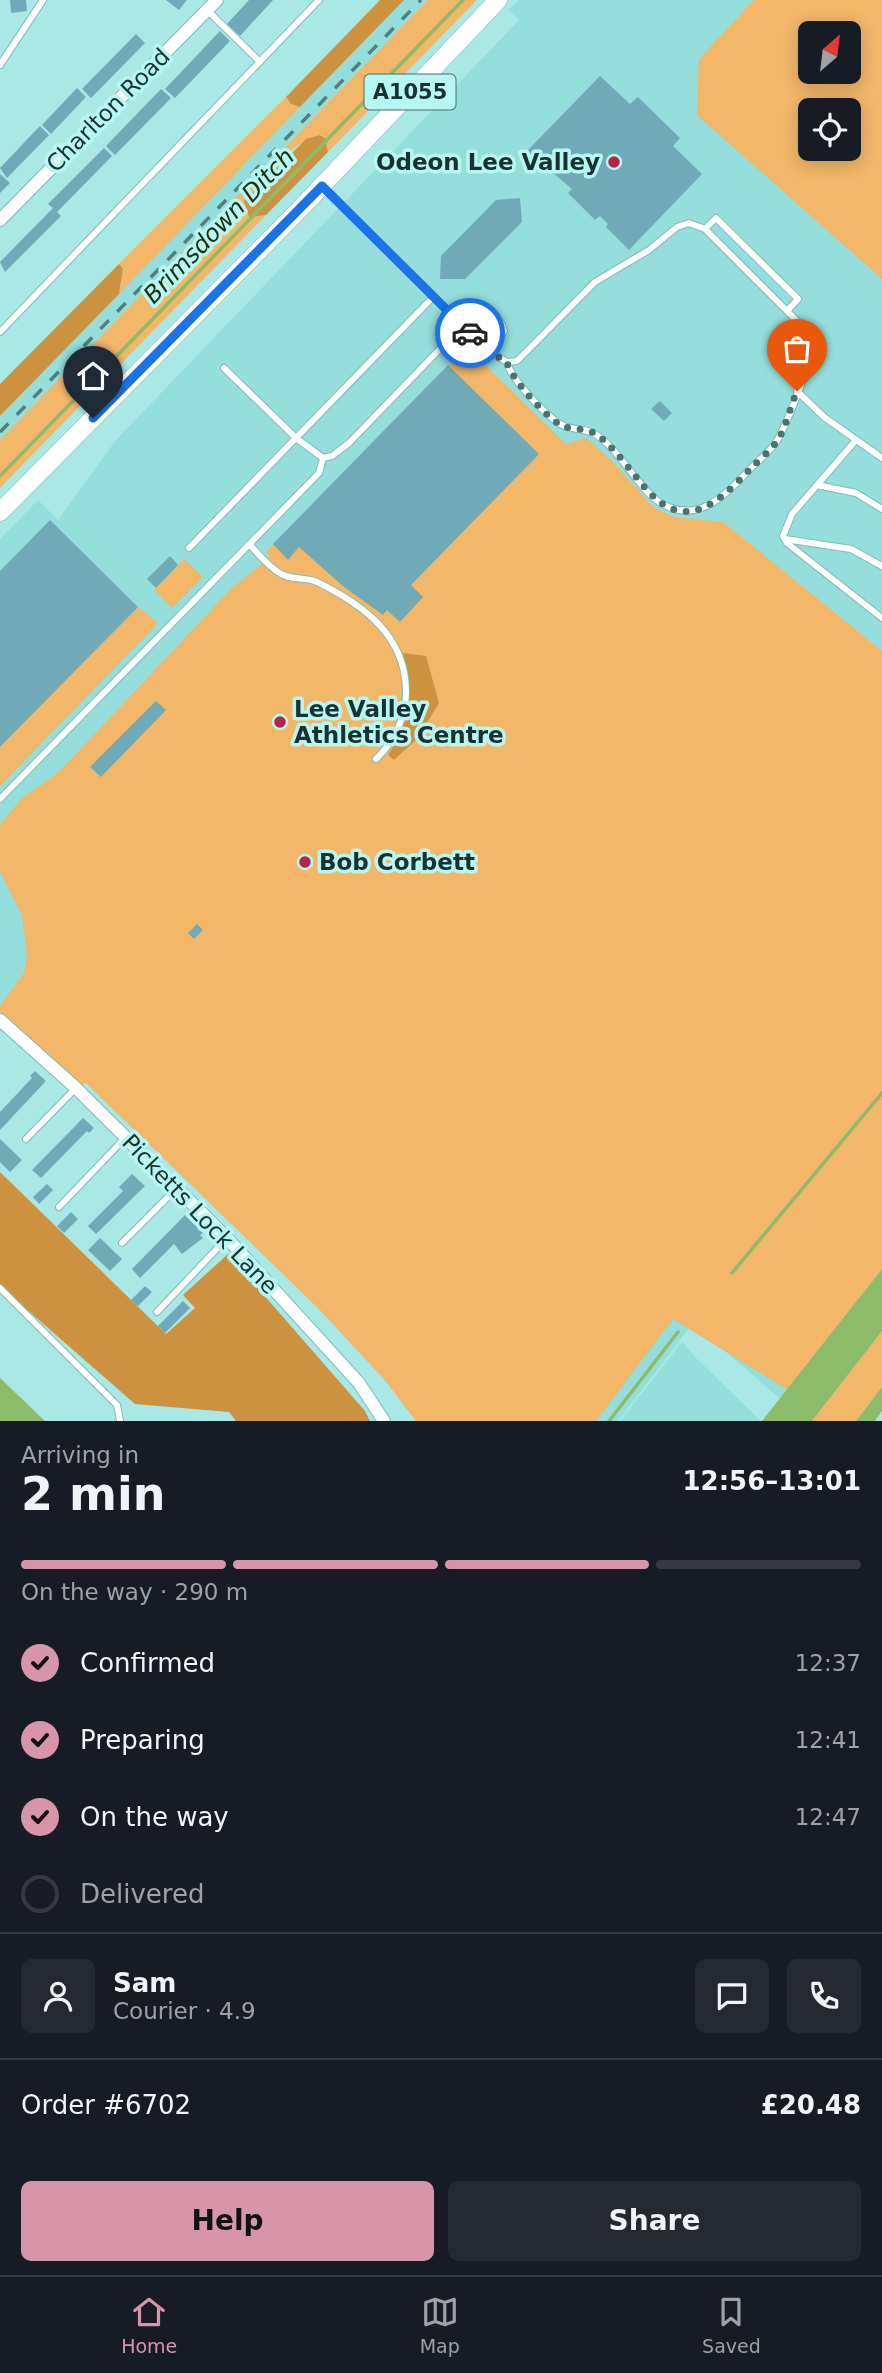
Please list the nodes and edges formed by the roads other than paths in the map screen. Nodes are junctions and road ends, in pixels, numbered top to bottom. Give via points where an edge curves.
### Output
1 (43, 0) edge
2 (217, 0) edge
3 (319, 0) edge
4 (498, 0) edge
5 (207, 10) junction
6 (260, 62) junction
7 (0, 65) edge
8 (322, 186) junction
9 (0, 220) edge
10 (705, 229) junction
11 (434, 296) junction
12 (447, 310) junction
13 (787, 311) junction
14 (463, 326) junction
15 (0, 332) edge
16 (490, 352) junction
17 (507, 362) junction
18 (224, 368) dead end
19 (797, 391) junction
20 (296, 438) junction
21 (856, 440) junction
22 (323, 458) junction
23 (882, 458) edge
24 (817, 485) junction
25 (882, 509) edge
26 (0, 512) edge
27 (785, 539) junction
28 (250, 545) junction
29 (189, 548) dead end
30 (882, 566) edge
31 (882, 618) edge
32 (376, 759) dead end
33 (0, 800) edge
34 (0, 1020) edge
35 (76, 1088) junction
36 (125, 1138) junction
37 (26, 1139) dead end
38 (177, 1188) junction
39 (59, 1207) dead end
40 (227, 1238) junction
41 (122, 1243) dead end
42 (0, 1287) edge
43 (157, 1312) dead end
44 (120, 1421) edge
45 (384, 1421) edge

1 - 7 lane
2 - 5 street, Charlton Road
3 - 6 lane
4 - 8 main road, A1055
5 - 6 lane
5 - 9 street, Charlton Road
6 - 15 lane
8 - 11 lane
8 - 26 main road, A1055
10 - 13 lane
10 - 13 lane via 716,218 798,299
10 - 17 lane via 690,223 677,227 649,250 595,282 517,361
11 - 12 lane
11 - 20 lane
12 - 14 lane
12 - 16 lane via 474,301 502,323 504,331
13 - 19 lane via 809,334 813,349
14 - 16 lane
14 - 22 lane via 349,443
16 - 17 lane
17 - 19 lane via 522,387 553,419 567,428 593,433 659,501 678,510 695,511 727,493 778,440
18 - 20 lane
19 - 21 lane
20 - 22 lane
20 - 29 lane
21 - 23 lane
21 - 24 lane
22 - 28 lane via 323,469
24 - 25 lane via 856,493
24 - 27 lane via 792,513 783,529
27 - 30 lane via 851,549
27 - 31 lane
28 - 32 lane via 283,576 315,581 375,618 390,636 402,659 406,700 395,736
28 - 33 lane
34 - 35 street, Picketts Lock Lane
35 - 36 street, Picketts Lock Lane
35 - 37 lane
36 - 38 street, Picketts Lock Lane
36 - 39 lane
38 - 40 street, Picketts Lock Lane
38 - 41 lane
40 - 43 lane
40 - 45 street, Picketts Lock Lane via 359,1383
42 - 44 lane via 117,1405

